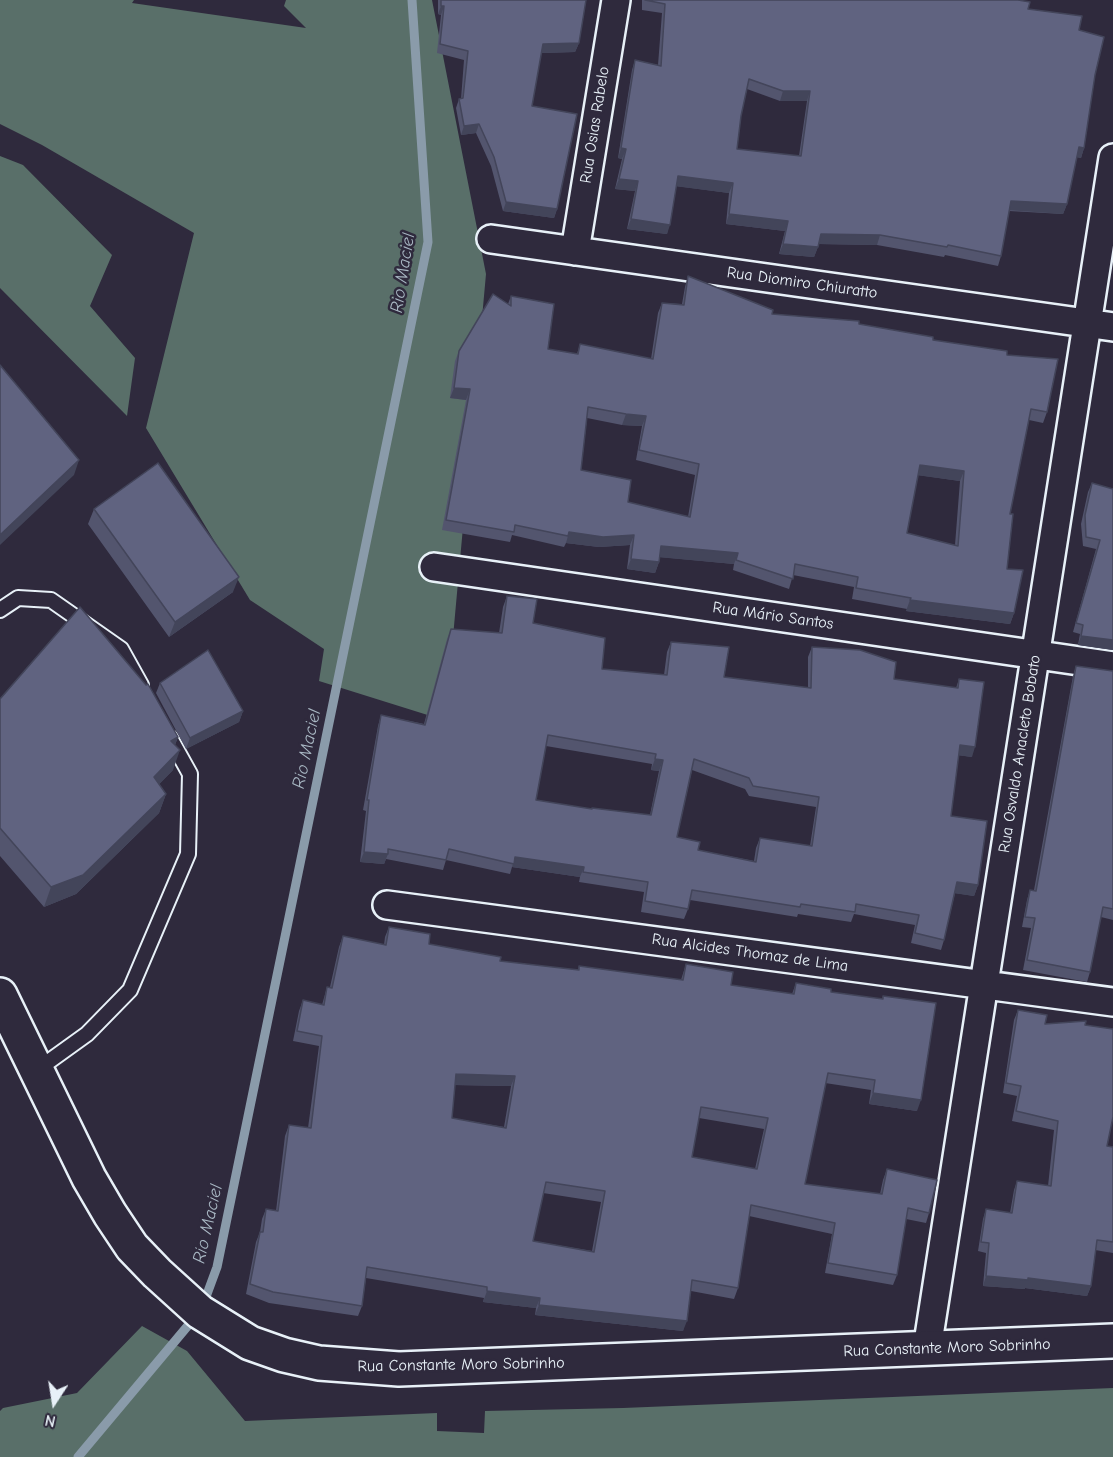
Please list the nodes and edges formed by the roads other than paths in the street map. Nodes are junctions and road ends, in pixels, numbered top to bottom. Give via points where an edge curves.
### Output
1 (616, 0) edge
2 (1113, 158) edge
3 (491, 239) dead end
4 (575, 251) junction
5 (1100, 326) edge
6 (434, 567) dead end
7 (0, 610) edge
8 (1036, 654) junction
9 (1113, 666) edge
10 (150, 701) edge
11 (162, 722) edge
12 (387, 905) dead end
13 (984, 984) junction
14 (0, 995) edge
15 (1113, 1002) edge
16 (36, 1070) junction
17 (1113, 1341) edge
18 (927, 1349) junction

1 - 4 street, Rua Osias Rabelo
2 - 5 street, Rua Osvaldo Anacleto Bobato
3 - 4 street, Rua Diomiro Chiuratto
4 - 5 street, Rua Diomiro Chiuratto
5 - 8 street, Rua Osvaldo Anacleto Bobato
6 - 8 street, Rua Mário Santos
7 - 10 lane via 18,598 51,600 121,648
8 - 9 street, Rua Mário Santos
8 - 13 street, Rua Osvaldo Anacleto Bobato
11 - 16 lane via 190,774 188,854 130,990 87,1034
12 - 13 street, Rua Alcides Thomaz de Lima
13 - 15 street, Rua Alcides Thomaz de Lima
13 - 18 street, Rua Osvaldo Anacleto Bobato
14 - 16 main road, Rua Constante Moro Sobrinho
16 - 18 main road, Rua Constante Moro Sobrinho via 89,1178 132,1246 179,1294 222,1326 250,1343 284,1355 356,1368 399,1369
17 - 18 main road, Rua Constante Moro Sobrinho

